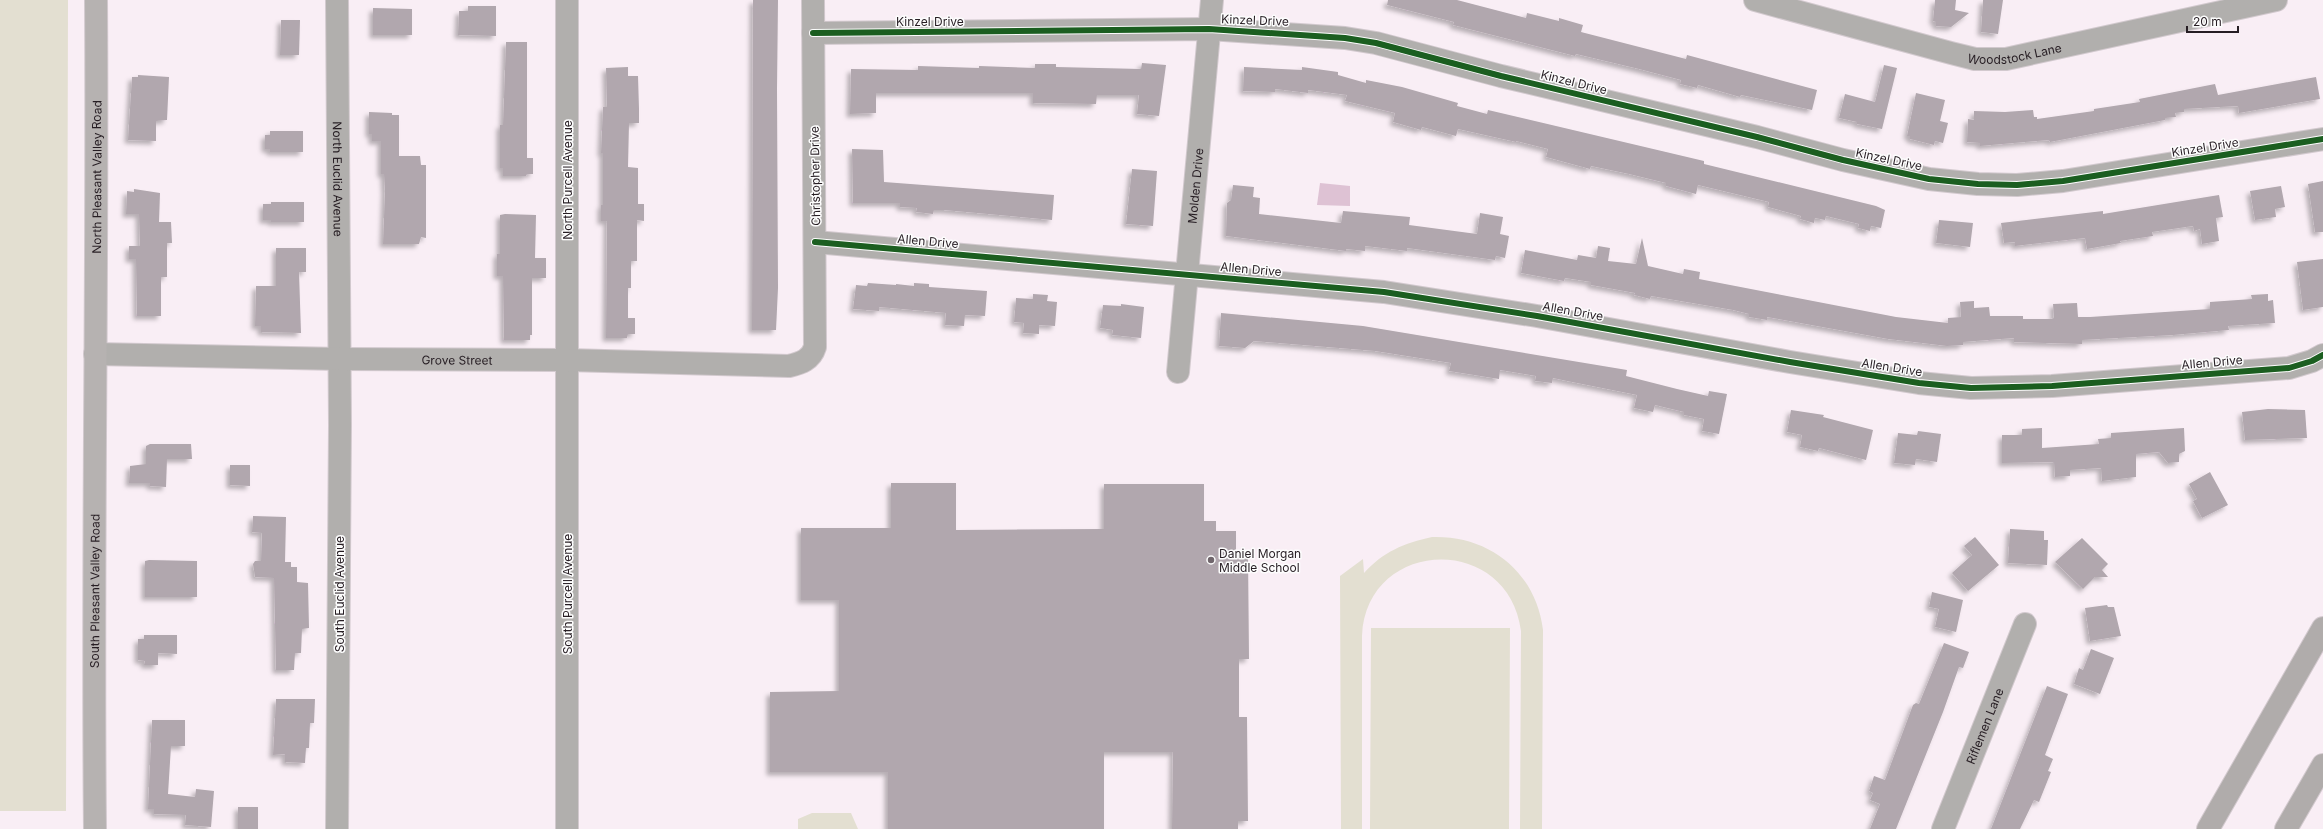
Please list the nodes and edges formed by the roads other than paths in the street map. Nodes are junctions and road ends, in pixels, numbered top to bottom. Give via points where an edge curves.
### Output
1 (96, 0) edge
2 (337, 0) edge
3 (567, 0) edge
4 (813, 0) edge
5 (1212, 0) edge
6 (1755, 0) edge
7 (2276, 0) edge
8 (1209, 30) junction
9 (813, 33) junction
10 (2323, 139) edge
11 (815, 242) junction
12 (1188, 274) junction
13 (814, 352) joint
14 (95, 354) junction
15 (2323, 355) edge
16 (340, 359) junction
17 (567, 360) junction
18 (1178, 372) dead end
19 (2025, 624) dead end
20 (2323, 628) edge
21 (2323, 765) edge
22 (95, 829) edge
23 (337, 829) edge
24 (567, 829) edge
25 (1943, 829) edge
26 (2208, 829) edge
27 (2286, 829) edge

1 - 14 main road, North Pleasant Valley Road
2 - 16 street, North Euclid Avenue
3 - 17 street, North Purcell Avenue
4 - 9 street, Christopher Drive
5 - 8 street, Molden Drive
6 - 7 street, Woodstock Lane via 1951,53 1991,60 2037,53
8 - 9 street, Kinzel Drive
8 - 10 street, Kinzel Drive via 1291,33 1376,43 1843,160 1930,179 1978,184 2063,182
8 - 12 street, Molden Drive via 1199,120
9 - 11 street, Christopher Drive
11 - 12 street, Allen Drive
11 - 13 street, Christopher Drive
12 - 15 street, Allen Drive via 1384,292 1919,383 1971,388 2052,386 2289,368
12 - 18 street, Molden Drive
13 - 17 street, Grove Street via 801,363 789,366
14 - 16 street, Grove Street
14 - 22 main road, South Pleasant Valley Road
16 - 17 street, Grove Street
16 - 23 street, South Euclid Avenue
17 - 24 street, South Purcell Avenue
19 - 25 street, Riflemen Lane
20 - 26 highway
21 - 27 highway

